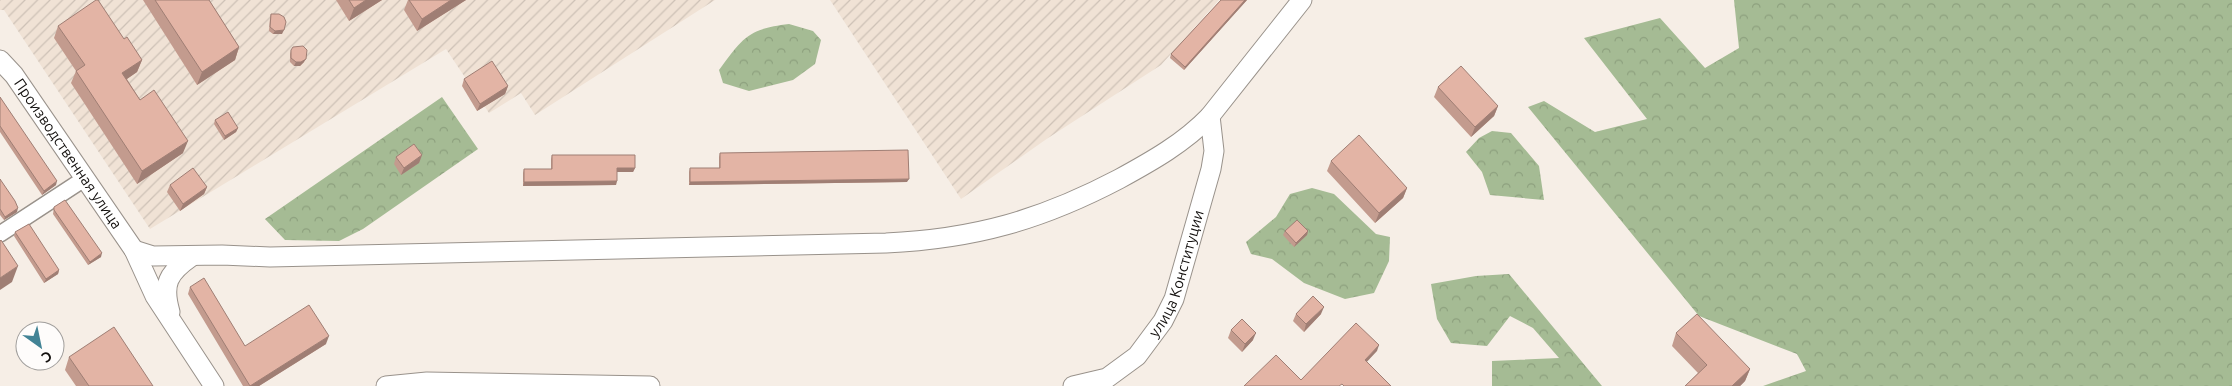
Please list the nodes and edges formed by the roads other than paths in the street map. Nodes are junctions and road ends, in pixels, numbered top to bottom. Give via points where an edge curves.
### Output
1 (1302, 0) edge
2 (0, 60) edge
3 (1210, 116) junction
4 (84, 179) junction
5 (0, 234) edge
6 (134, 250) junction
7 (191, 257) junction
8 (173, 325) junction
9 (214, 386) edge
10 (386, 386) edge
11 (650, 386) edge
12 (1073, 386) edge

1 - 3 street
2 - 4 street, Производственная улица via 14,75
3 - 7 street via 1163,154 1087,195 1038,216 953,237 886,243
3 - 12 street, улица Конституции via 1214,151 1211,169 1164,321 1138,356 1107,378
4 - 5 street
4 - 6 street, Производственная улица
6 - 7 street via 153,256
6 - 8 street, Производственная улица via 155,296
7 - 8 street via 177,267 165,291
8 - 9 street, Производственная улица
10 - 11 street via 427,382

